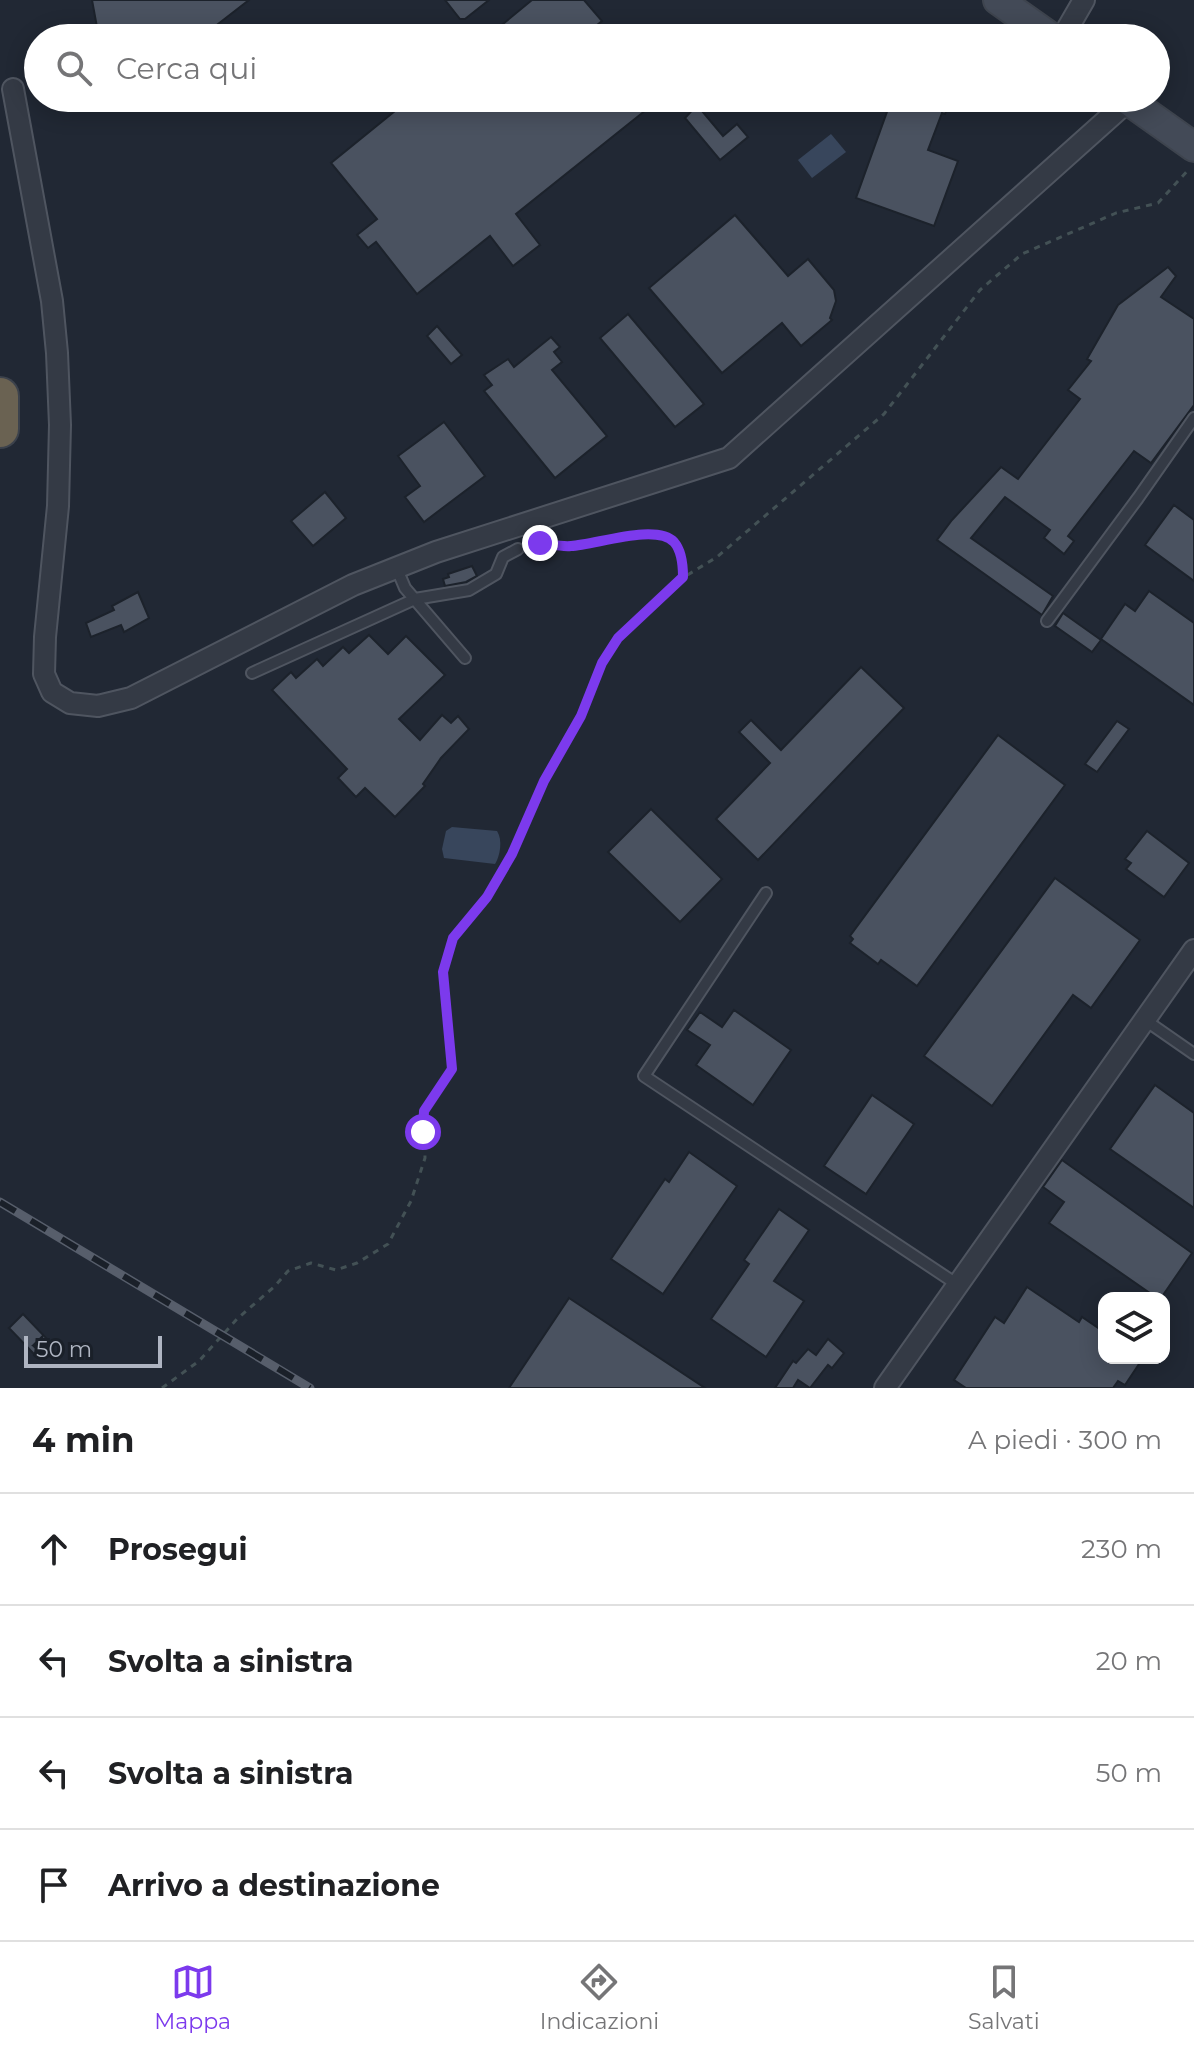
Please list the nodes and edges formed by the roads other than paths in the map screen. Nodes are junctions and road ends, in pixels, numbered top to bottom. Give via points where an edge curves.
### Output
1 (998, 0) edge
2 (1084, 0) edge
3 (1032, 24) edge
4 (1070, 24) edge
5 (13, 89) dead end
6 (1113, 112) edge
7 (1145, 112) edge
8 (1194, 147) edge
9 (0, 396) edge
10 (1194, 418) edge
11 (0, 429) edge
12 (518, 549) road end
13 (397, 569) junction
14 (415, 599) junction
15 (1047, 621) dead end
16 (465, 658) dead end
17 (252, 673) dead end
18 (766, 893) dead end
19 (1194, 950) edge
20 (1145, 1020) junction
21 (1194, 1054) edge
22 (958, 1285) junction
23 (885, 1388) edge

1 - 3 main road
2 - 4 street
5 - 13 street via 57,353 58,506 44,674 52,692 70,703 98,706 131,698 322,599
6 - 13 street via 729,458
7 - 8 main road
9 - 11 highway
10 - 15 lane
12 - 14 lane via 503,557 496,574 469,590
13 - 14 lane
14 - 16 lane
14 - 17 lane
18 - 22 lane via 644,1076
19 - 20 street
20 - 21 lane
20 - 22 street
22 - 23 street

